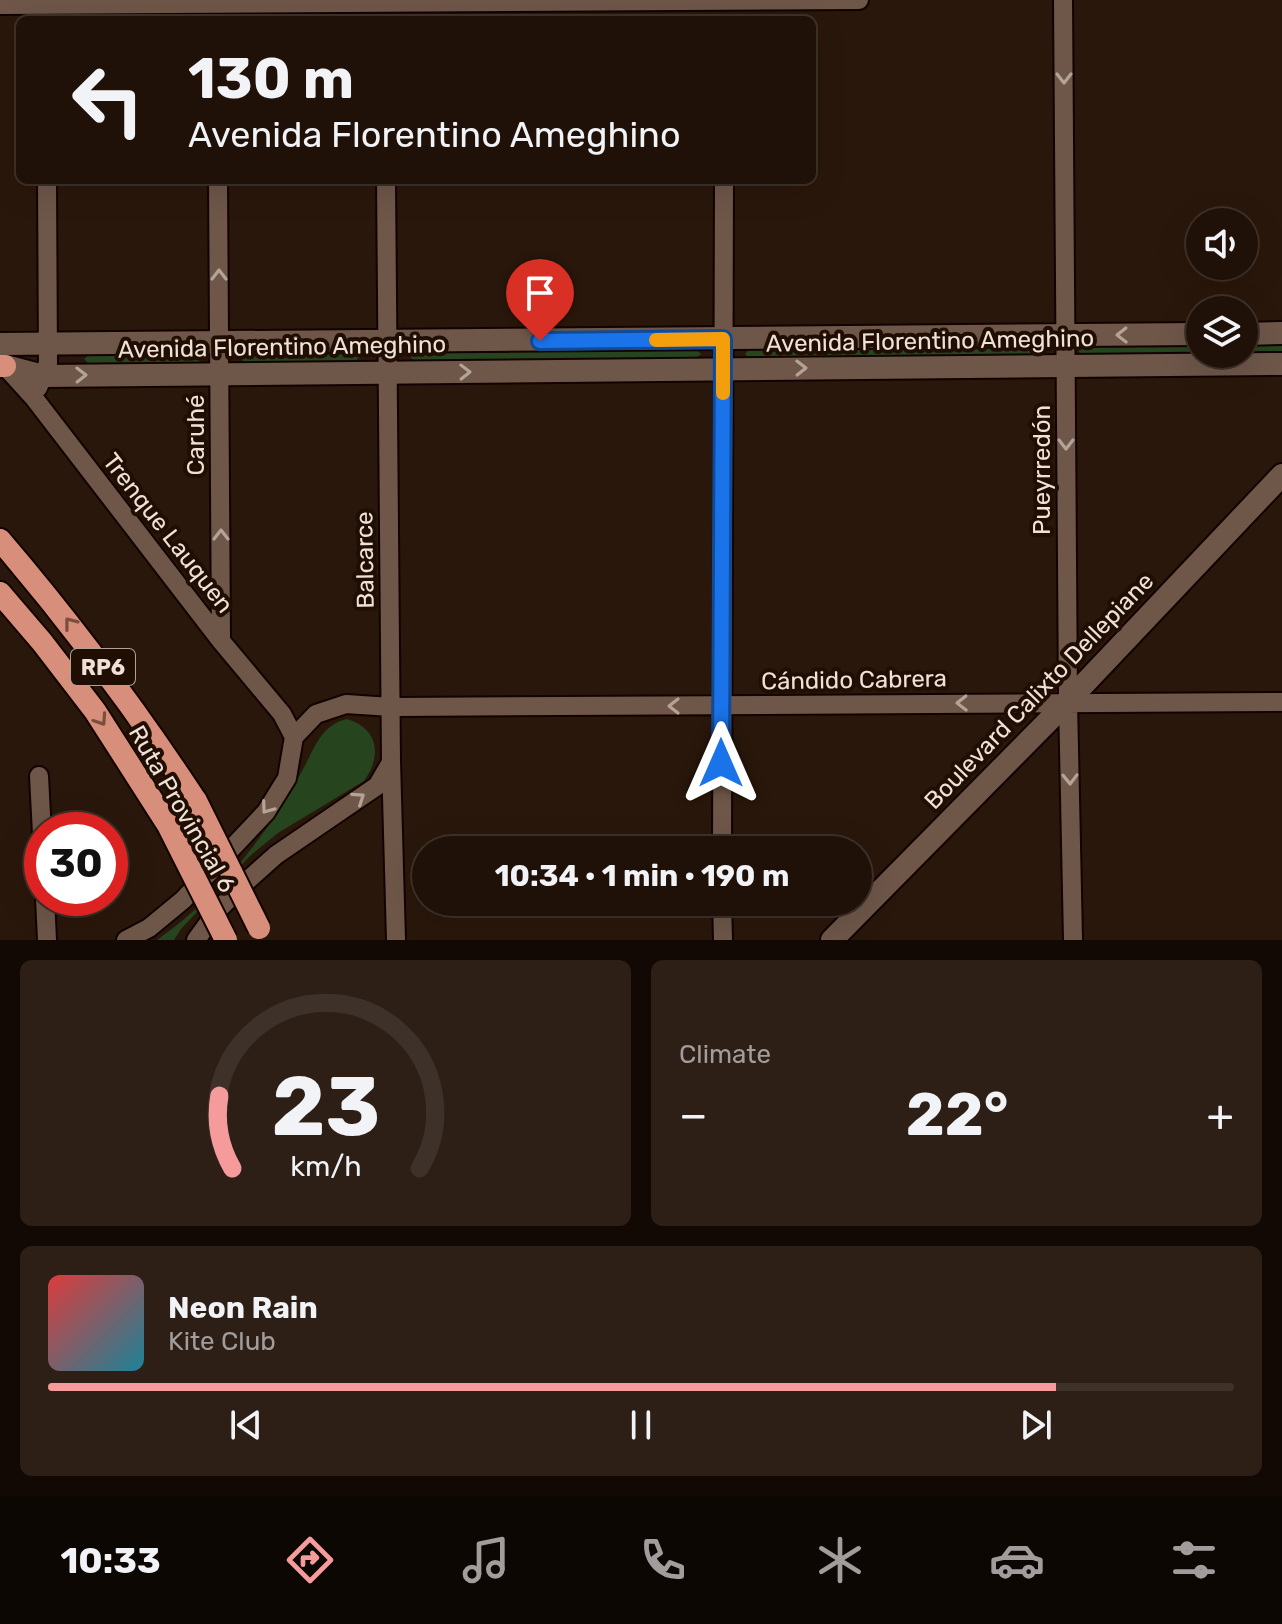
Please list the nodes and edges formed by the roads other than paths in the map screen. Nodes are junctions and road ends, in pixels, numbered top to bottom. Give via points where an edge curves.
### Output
1 (725, 0) edge
2 (859, 0) edge
3 (1063, 0) edge
4 (0, 5) edge
5 (45, 8) edge
6 (217, 8) edge
7 (386, 8) edge
8 (47, 184) edge
9 (218, 184) edge
10 (386, 184) edge
11 (724, 184) edge
12 (1282, 333) edge
13 (1186, 334) edge
14 (1258, 334) edge
15 (1065, 336) junction
16 (723, 339) junction
17 (387, 342) junction
18 (219, 344) junction
19 (48, 346) junction
20 (1, 359) edge
21 (1282, 364) edge
22 (1065, 366) junction
23 (723, 369) junction
24 (387, 373) junction
25 (220, 374) junction
26 (43, 376) junction
27 (34, 398) junction
28 (1282, 475) edge
29 (0, 540) edge
30 (0, 593) edge
31 (221, 641) junction
32 (1068, 701) junction
33 (1282, 702) edge
34 (721, 705) junction
35 (391, 707) junction
36 (294, 737) junction
37 (391, 761) junction
38 (39, 776) dead end
39 (41, 812) edge
40 (722, 836) edge
41 (46, 916) edge
42 (722, 916) edge
43 (261, 934) edge
44 (47, 940) edge
45 (126, 940) edge
46 (196, 940) edge
47 (226, 940) edge
48 (396, 940) edge
49 (723, 940) edge
50 (832, 940) edge
51 (1073, 940) edge

1 - 2 street
1 - 7 street
3 -> 15 street, Pueyrredón
4 - 5 street
5 - 6 street
6 - 7 street
8 - 19 street
18 -> 9 street, Caruhé
10 - 17 street, Balcarce
11 - 16 street
12 - 14 main road
13 -> 15 main road, Avenida Florentino Ameghino
15 - 16 main road, Avenida Florentino Ameghino
15 - 22 street, Pueyrredón
16 - 17 main road, Avenida Florentino Ameghino
16 - 23 street
17 - 18 main road, Avenida Florentino Ameghino
17 - 24 street, Balcarce
18 - 19 main road, Avenida Florentino Ameghino
18 - 25 street, Caruhé
19 - 20 main road, Avenida Florentino Ameghino
19 - 26 street
20 - 26 main road, Avenida Florentino Ameghino
20 - 27 street, Trenque Lauquen
21 - 22 main road, Avenida Florentino Ameghino
23 -> 22 main road, Avenida Florentino Ameghino
22 -> 32 street, Pueyrredón
24 -> 23 main road, Avenida Florentino Ameghino
23 - 34 street
24 - 25 main road, Avenida Florentino Ameghino
24 - 35 street, Balcarce
26 -> 25 main road, Avenida Florentino Ameghino
31 -> 25 street, Caruhé
26 - 27 street
27 - 31 street, Trenque Lauquen
28 - 32 main road, Boulevard Calixto Dellepiane
43 -> 29 highway, Ruta Provincial 6 / RP6, bridge via 196,801 106,670
30 -> 47 highway, Ruta Provincial 6 / RP6, bridge via 95,711 168,825
31 - 36 street, Trenque Lauquen via 282,714
32 - 33 street, Cándido Cabrera
32 -> 34 street, Cándido Cabrera
32 - 50 main road, Boulevard Calixto Dellepiane
32 -> 51 street, Pueyrredón
34 -> 35 street, Cándido Cabrera
34 - 40 street
35 - 36 street, Cándido Cabrera via 346,704 316,714
35 - 37 street, Balcarce
36 -> 45 street via 287,778 266,812 183,900
46 -> 37 street via 248,880 377,786
37 - 48 street, Balcarce
38 - 39 street
41 - 44 street
42 - 49 street

